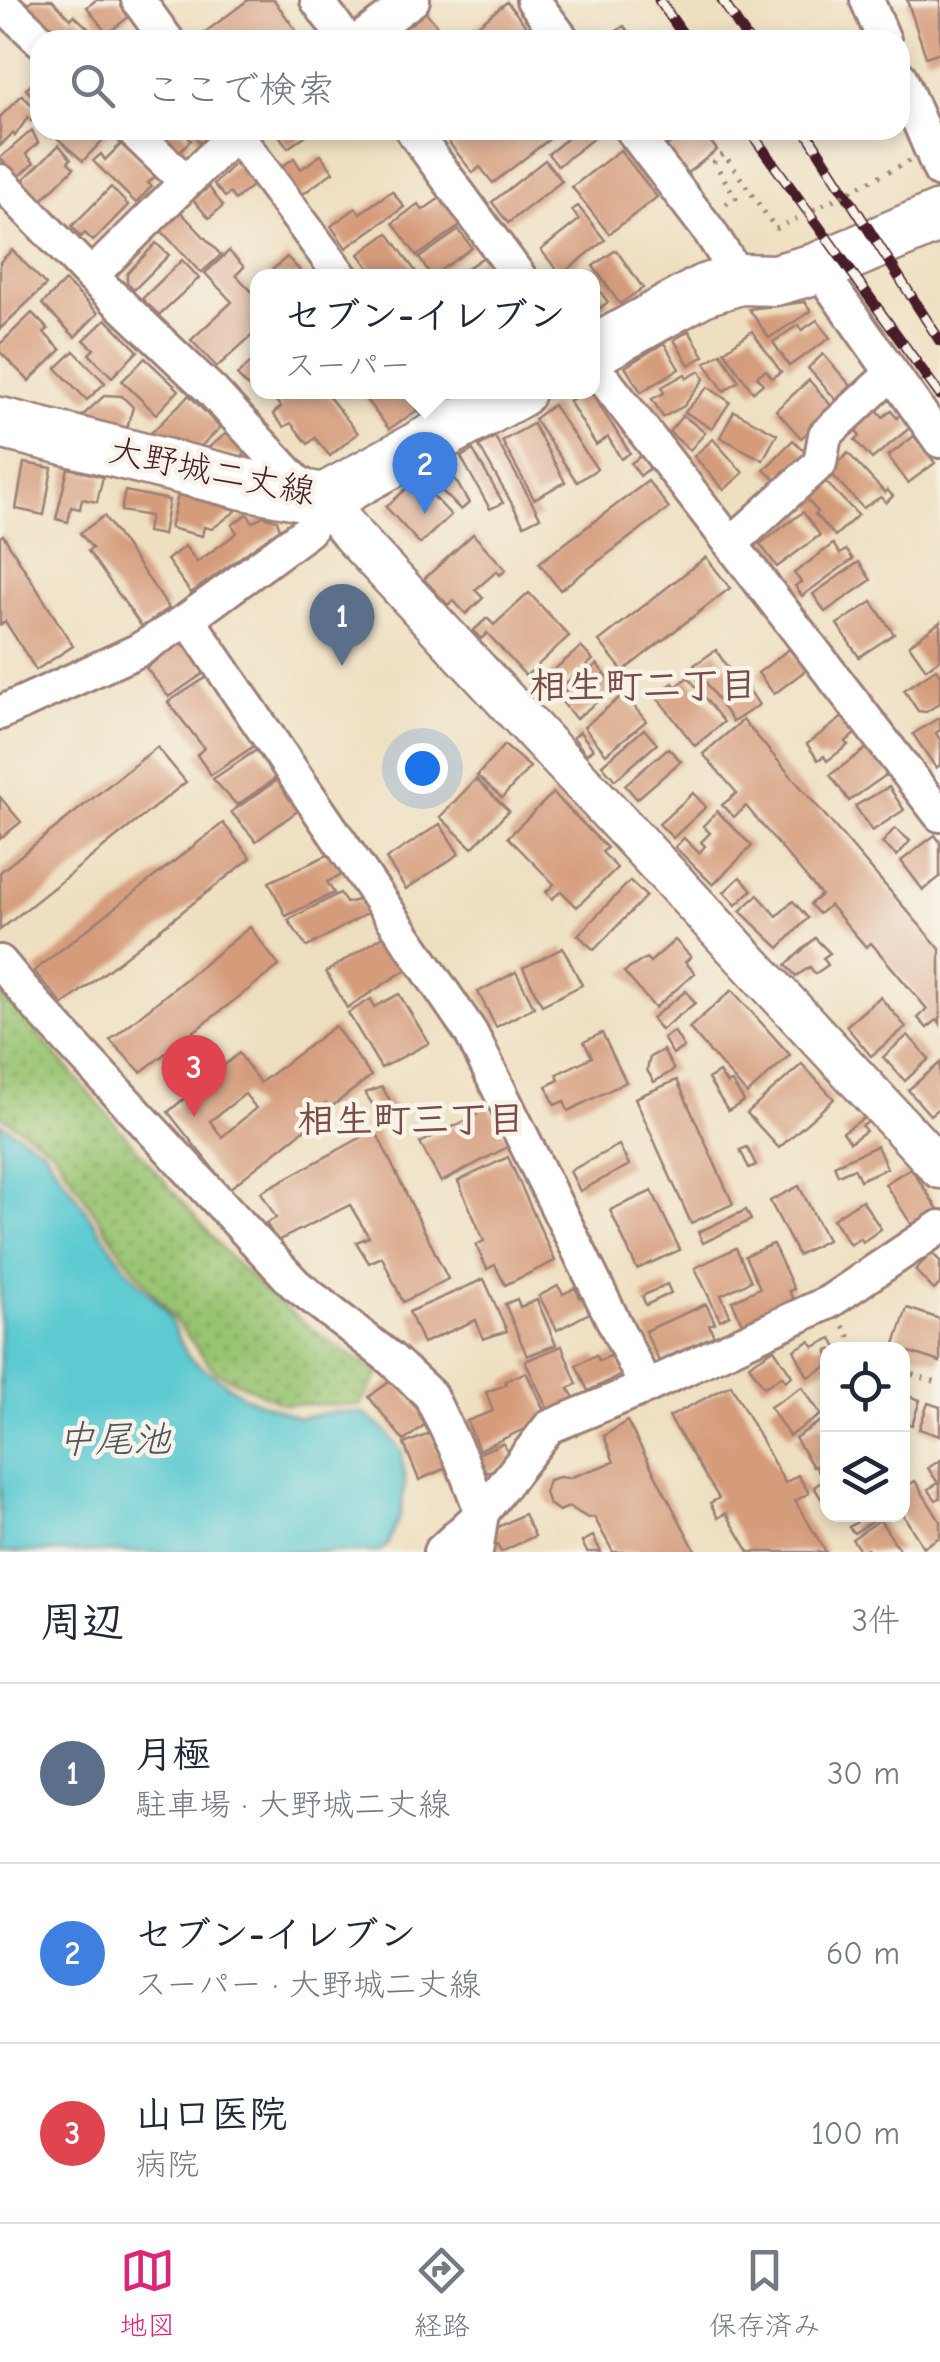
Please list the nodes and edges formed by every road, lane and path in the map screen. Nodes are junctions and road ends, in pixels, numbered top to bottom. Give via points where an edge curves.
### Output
1 (138, 0) edge
2 (317, 0) edge
3 (414, 0) edge
4 (533, 0) edge
5 (867, 0) edge
6 (0, 2) edge
7 (30, 30) edge
8 (160, 30) edge
9 (339, 30) edge
10 (373, 30) edge
11 (556, 30) edge
12 (880, 30) edge
13 (910, 109) edge
14 (142, 140) edge
15 (227, 140) edge
16 (243, 140) edge
17 (419, 140) edge
18 (640, 140) edge
19 (928, 164) edge
20 (0, 181) edge
21 (185, 181) junction
22 (717, 194) dead end
23 (940, 216) edge
24 (818, 268) junction
25 (337, 269) edge
26 (514, 269) edge
27 (91, 276) junction
28 (740, 280) junction
29 (600, 348) edge
30 (892, 372) junction
31 (600, 377) edge
32 (486, 399) edge
33 (440, 409) edge
34 (0, 423) edge
35 (940, 440) edge
36 (324, 499) junction
37 (731, 544) junction
38 (188, 619) junction
39 (0, 713) edge
40 (940, 815) edge
41 (0, 962) edge
42 (940, 1168) edge
43 (940, 1226) edge
44 (910, 1373) edge
45 (940, 1384) edge
46 (646, 1387) junction
47 (482, 1514) junction
48 (440, 1552) edge
49 (476, 1552) edge

1 - 8 street
2 - 9 street
3 - 10 street
4 - 11 street
5 - 12 street
6 - 7 street
13 - 19 street
14 - 21 street
15 - 21 street
16 - 25 street
17 - 26 street
18 - 28 street
19 - 22 path, bridge via 776,229 724,154 714,162 736,198 725,205
20 - 27 street
21 - 27 street
23 - 24 main road
24 - 28 main road via 775,280
24 - 30 street
27 - 36 street via 296,481
28 - 29 main road via 704,290
30 - 35 street
30 - 37 street via 825,435 820,463
31 - 37 street
32 - 33 main road, 大野城二丈線
33 - 36 main road, 大野城二丈線
34 - 36 main road, 大野城二丈線
36 - 38 street via 308,530
36 - 42 street
37 - 40 street
38 - 39 street via 138,652
38 - 46 street via 470,1033
41 - 47 street via 295,1284 430,1395
43 - 46 street via 829,1302
44 - 45 path
46 - 47 street via 549,1427
47 - 48 street
47 - 49 street

